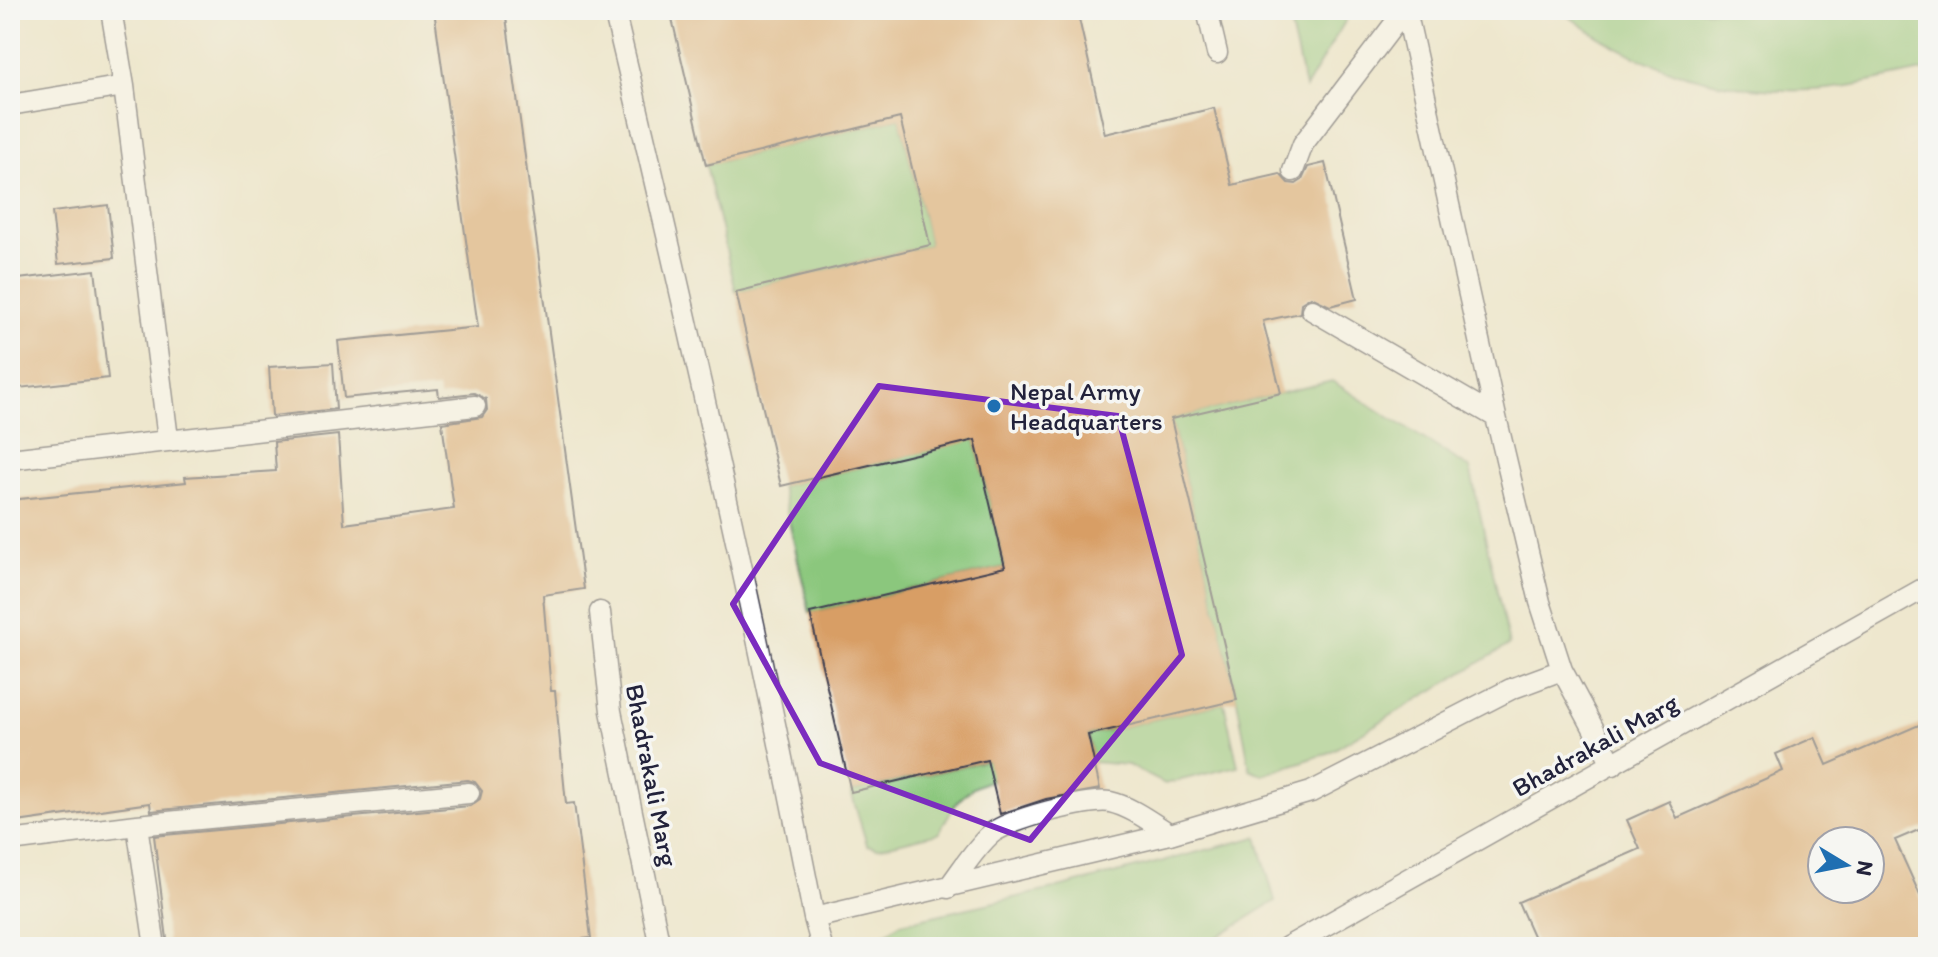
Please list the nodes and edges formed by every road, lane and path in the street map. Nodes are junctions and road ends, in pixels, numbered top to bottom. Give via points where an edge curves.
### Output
1 (111, 10) edge
2 (614, 10) edge
3 (1207, 10) edge
4 (1405, 10) edge
5 (1217, 53) dead end
6 (124, 86) junction
7 (10, 105) edge
8 (1293, 171) dead end
9 (1312, 310) dead end
10 (475, 406) dead end
11 (1496, 417) junction
12 (168, 439) junction
13 (10, 459) edge
14 (1928, 586) edge
15 (600, 612) dead end
16 (1562, 670) junction
17 (1613, 765) junction
18 (469, 793) dead end
19 (137, 825) junction
20 (1170, 834) junction
21 (10, 841) edge
22 (948, 888) junction
23 (814, 918) junction
24 (155, 947) edge
25 (660, 947) edge
26 (822, 947) edge
27 (1287, 947) edge

1 - 6 lane
2 - 23 lane
3 - 5 lane
4 - 8 lane via 1303,144
4 - 11 lane
6 - 7 lane
6 - 12 lane
9 - 11 lane
10 - 12 lane
11 - 16 lane via 1540,602
12 - 13 lane
14 - 17 lane, Bhadrakali Marg
15 - 25 lane, Bhadrakali Marg via 611,711
16 - 17 lane
16 - 20 lane via 1511,689 1311,792
17 - 27 lane, Bhadrakali Marg
18 - 19 lane
19 - 21 lane
19 - 24 lane
20 - 22 lane
20 - 22 lane via 1110,802 1092,801 1014,821 992,833
22 - 23 lane
23 - 26 lane

